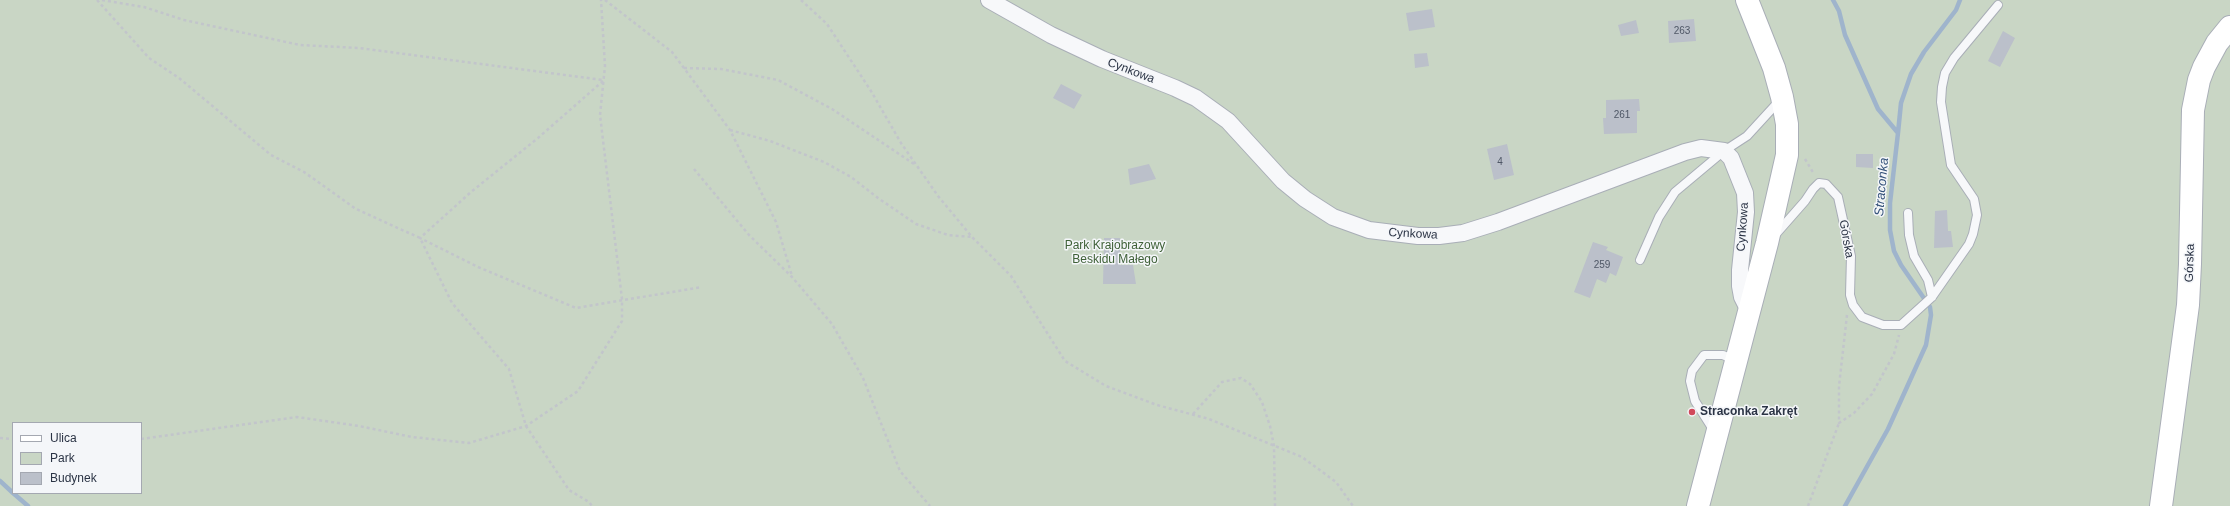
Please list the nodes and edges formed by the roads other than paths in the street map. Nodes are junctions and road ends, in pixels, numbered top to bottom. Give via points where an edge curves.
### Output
1 (990, 0) edge
2 (1747, 0) edge
3 (1998, 5) dead end
4 (2230, 27) edge
5 (1782, 97) junction
6 (1724, 151) junction
7 (1908, 213) dead end
8 (1767, 243) junction
9 (1640, 260) dead end
10 (1932, 297) junction
11 (1749, 311) junction
12 (1736, 361) junction
13 (1717, 436) junction
14 (1698, 506) edge
15 (2161, 506) edge

1 - 6 street, Cynkowa via 1051,35 1196,98 1228,121 1283,181 1304,199 1333,217 1369,230 1418,236 1463,233 1685,152 1701,148
2 - 5 street, Górska via 1774,68
3 - 10 lane via 1954,58 1945,73 1941,102 1950,164 1974,199 1977,215 1969,244
4 - 15 street, Górska via 2217,43 2204,67 2193,110 2188,305
5 - 6 lane via 1747,136
5 - 8 street, Górska via 1787,124 1787,155
6 - 9 lane via 1675,192 1659,217
6 - 11 street, Cynkowa via 1731,158 1745,193 1746,212 1740,286
7 - 10 lane via 1909,235 1914,256 1928,280
8 - 10 lane, Górska via 1819,183 1826,184 1838,197 1851,256 1850,295 1853,305 1862,317 1883,325 1901,325
8 - 11 street, Górska
11 - 12 street, Górska
12 - 13 street, Górska
12 - 13 lane via 1723,355 1704,355 1692,371 1690,381 1695,401
13 - 14 street, Górska

